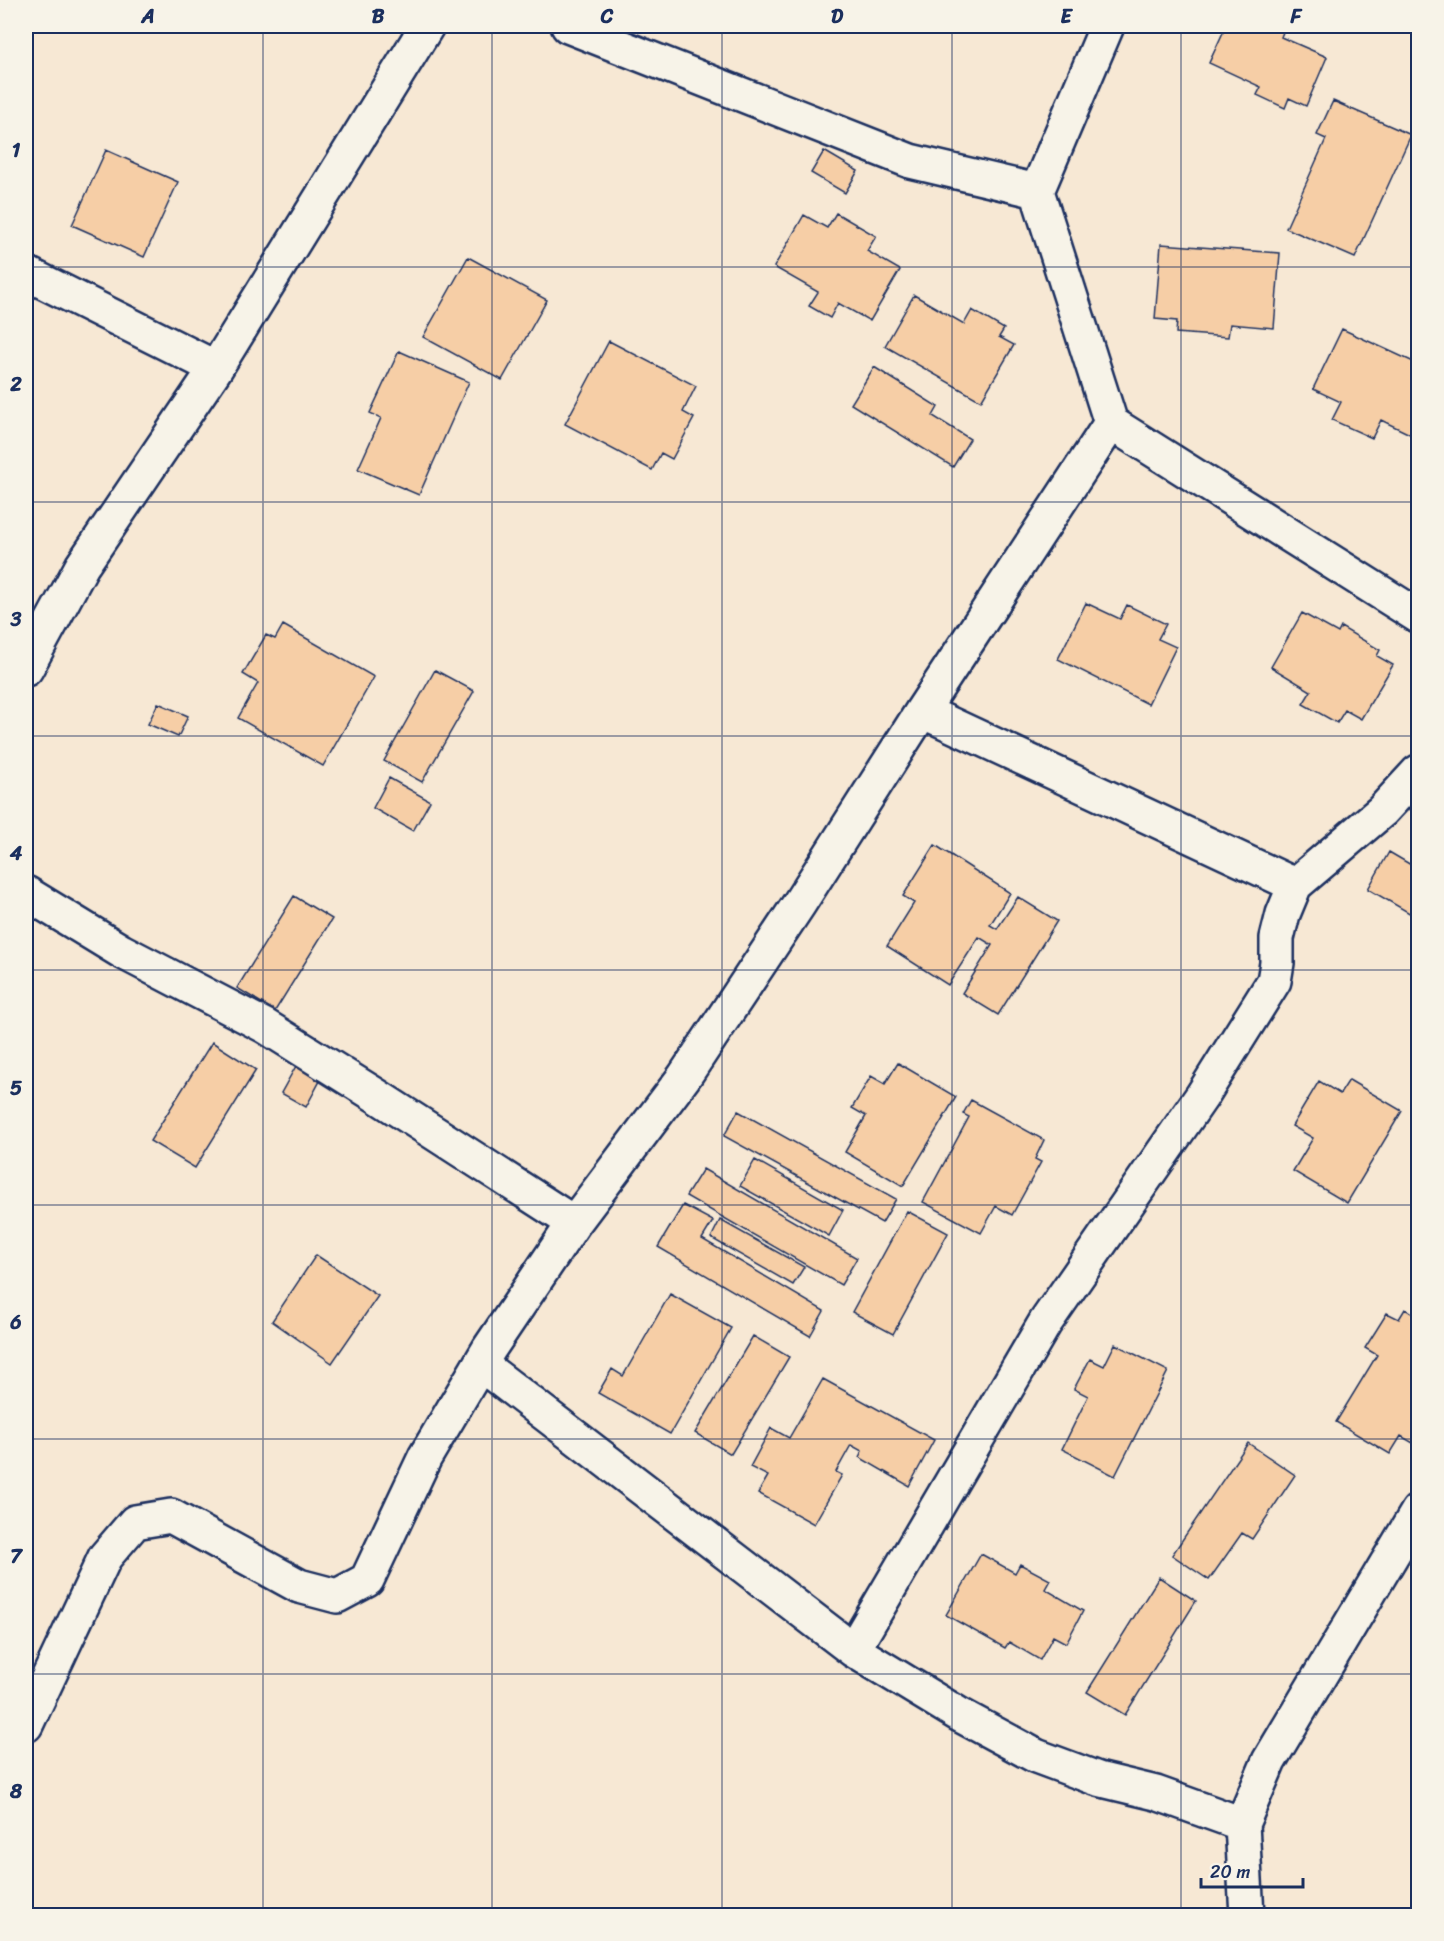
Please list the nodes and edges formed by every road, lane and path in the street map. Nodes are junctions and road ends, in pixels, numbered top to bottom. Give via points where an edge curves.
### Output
1 (427, 26) edge
2 (568, 26) edge
3 (1107, 26) edge
4 (1037, 191) junction
5 (26, 273) edge
6 (216, 368) junction
7 (1111, 423) junction
8 (1419, 616) edge
9 (26, 669) edge
10 (921, 711) junction
11 (1419, 772) edge
12 (1295, 885) junction
13 (26, 893) edge
14 (574, 1223) junction
15 (480, 1364) junction
16 (1419, 1511) edge
17 (853, 1650) junction
18 (26, 1725) edge
19 (1242, 1824) junction
20 (1247, 1916) edge

1 - 6 street
2 - 4 street via 910,161
3 - 4 street
4 - 7 street
5 - 6 street
6 - 9 street via 82,566
7 - 8 street
7 - 10 street
10 - 12 street
10 - 14 street via 684,1077
11 - 12 street via 1382,811
12 - 17 street via 1277,938 1274,981 1203,1096 1045,1323
13 - 14 street via 121,951 265,1026
14 - 15 street
15 - 17 street
15 - 18 street via 425,1457 367,1580 337,1596 299,1586 171,1516 135,1522 105,1557
16 - 19 street via 1269,1761
17 - 19 street via 1036,1756 1098,1779 1156,1792
19 - 20 street

